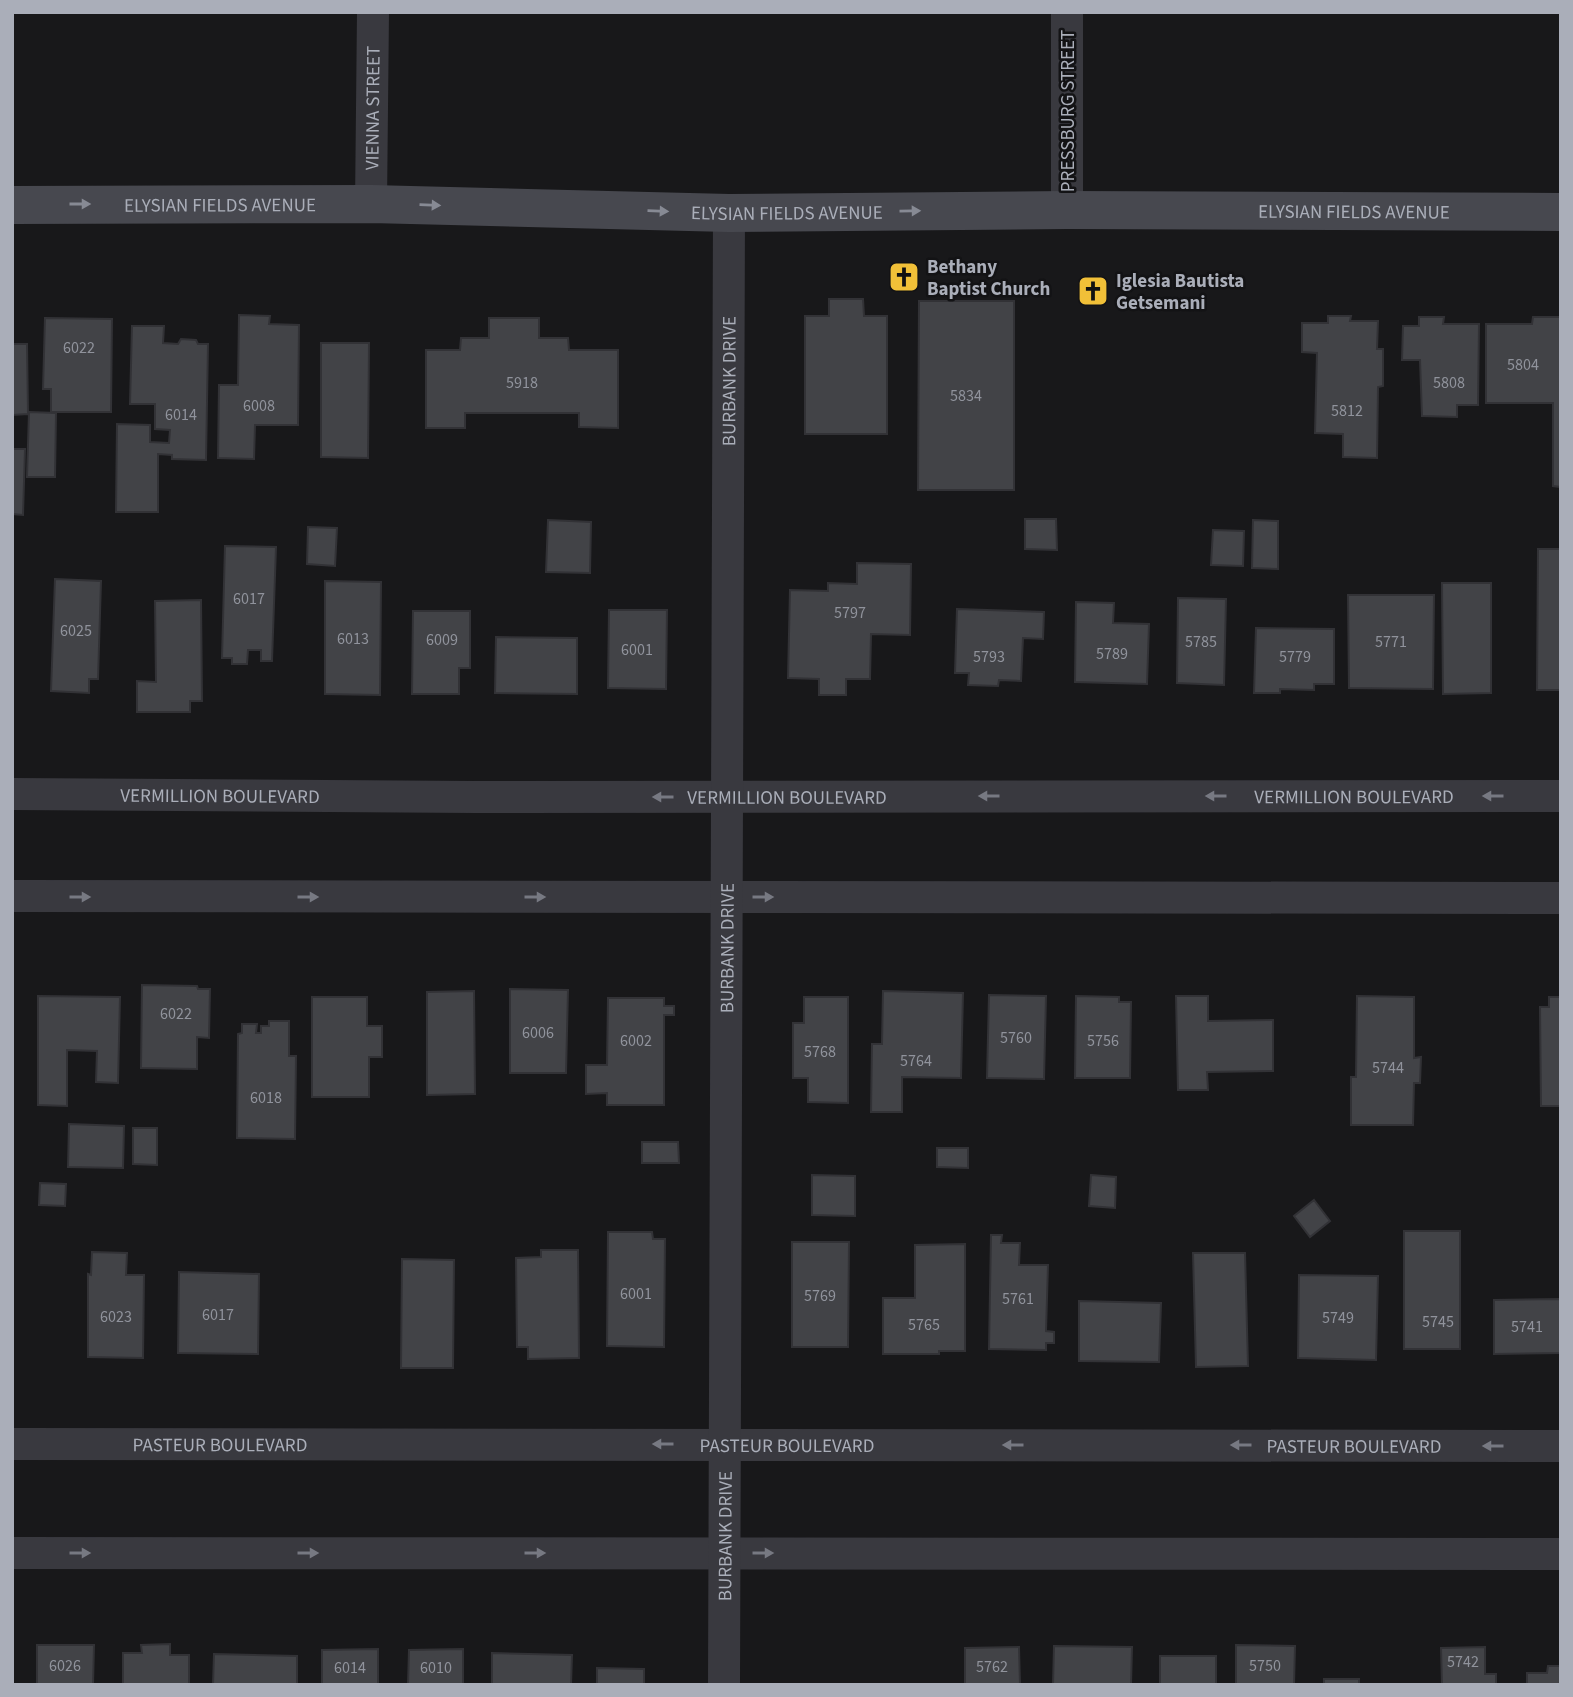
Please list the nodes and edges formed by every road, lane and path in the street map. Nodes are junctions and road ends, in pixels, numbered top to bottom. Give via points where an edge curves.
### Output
1 (373, 12) edge
2 (1067, 12) edge
3 (371, 204) junction
4 (12, 205) edge
5 (1067, 209) junction
6 (1561, 212) edge
7 (729, 213) junction
8 (12, 794) edge
9 (727, 796) junction
10 (1561, 796) edge
11 (12, 897) edge
12 (727, 897) junction
13 (1561, 898) edge
14 (12, 1444) edge
15 (725, 1445) junction
16 (1561, 1446) edge
17 (12, 1553) edge
18 (724, 1553) junction
19 (1561, 1554) edge
20 (724, 1685) edge

1 - 3 street, VIENNA STREET
2 - 5 street, PRESSBURG STREET
4 -> 3 main road, ELYSIAN FIELDS AVENUE
3 -> 7 main road, ELYSIAN FIELDS AVENUE
5 - 6 main road, ELYSIAN FIELDS AVENUE
7 -> 5 main road, ELYSIAN FIELDS AVENUE
7 - 9 street, BURBANK DRIVE
9 -> 8 street, VERMILLION BOULEVARD
10 -> 9 street, VERMILLION BOULEVARD
9 - 12 street, BURBANK DRIVE
11 -> 12 street
12 -> 13 street
12 - 15 street, BURBANK DRIVE
15 -> 14 street, PASTEUR BOULEVARD
16 -> 15 street, PASTEUR BOULEVARD
15 - 18 street, BURBANK DRIVE
17 -> 18 street
18 -> 19 street
18 - 20 street, BURBANK DRIVE

